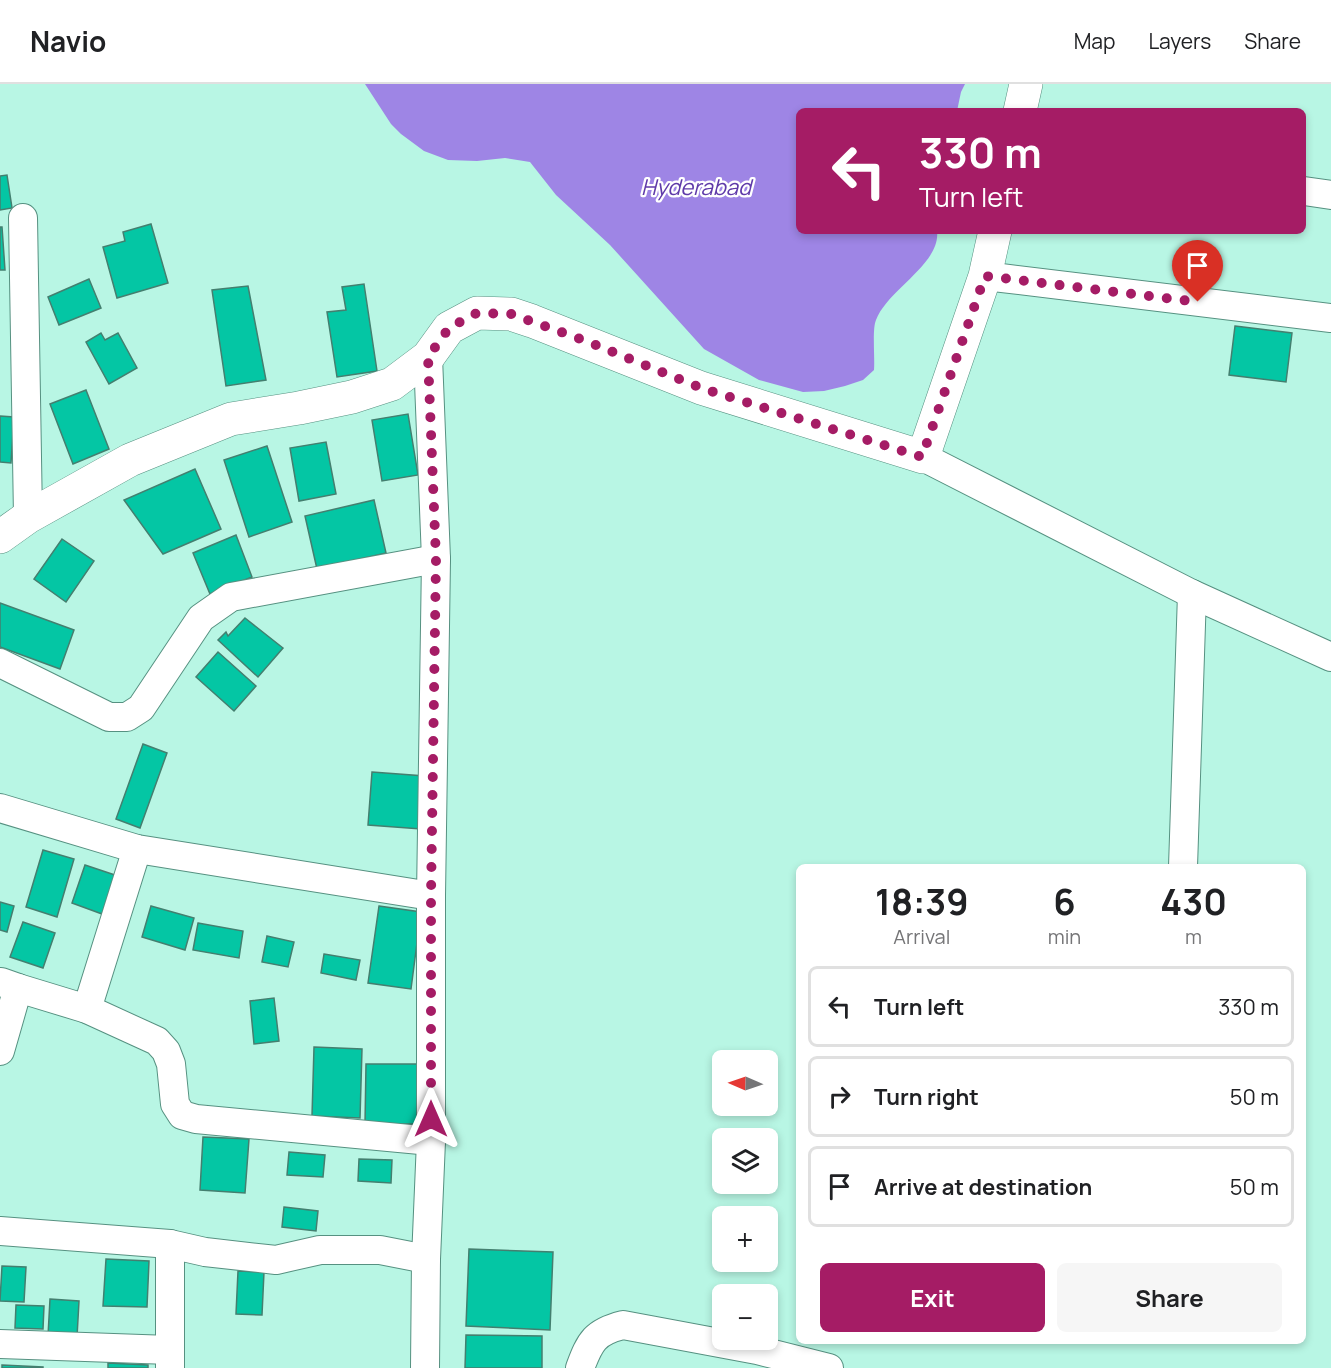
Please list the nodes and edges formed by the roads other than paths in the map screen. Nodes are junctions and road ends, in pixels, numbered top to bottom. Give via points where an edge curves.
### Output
1 (1026, 84) edge
2 (1021, 108) edge
3 (1306, 191) edge
4 (1331, 195) edge
5 (23, 219) dead end
6 (994, 234) edge
7 (985, 276) junction
8 (1331, 318) edge
9 (428, 357) junction
10 (922, 457) junction
11 (28, 517) junction
12 (0, 537) edge
13 (436, 559) junction
14 (1192, 594) junction
15 (1331, 657) edge
16 (0, 663) edge
17 (0, 808) edge
18 (137, 849) junction
19 (1183, 864) edge
20 (431, 896) junction
21 (9, 985) edge
22 (87, 1010) junction
23 (0, 1052) edge
24 (431, 1141) junction
25 (0, 1231) edge
26 (170, 1244) junction
27 (426, 1259) junction
28 (0, 1344) edge
29 (56, 1357) edge
30 (170, 1359) edge
31 (759, 1359) edge
32 (425, 1368) edge
33 (580, 1368) edge
34 (829, 1368) edge

1 - 2 street
3 - 4 street
5 - 11 street
6 - 7 street
7 - 8 street
7 - 10 street
9 - 10 street via 449,328 477,313 511,314 701,388
9 - 11 street via 392,384 352,397 231,419 130,460
9 - 13 street
10 - 14 street
11 - 12 street
13 - 16 street via 231,597 201,618 141,708 127,717 109,717
13 - 20 street
14 - 15 street
14 - 19 street
17 - 18 street
18 - 20 street
18 - 22 street
20 - 24 street
21 - 22 street
21 - 23 street
22 - 24 street via 157,1041 171,1064 175,1104 182,1115
24 - 27 street
25 - 26 street
26 - 27 street via 276,1260 320,1250 380,1250
26 - 30 street
27 - 32 street
28 - 29 street
29 - 30 street
31 - 33 street via 623,1325 605,1329 588,1346
31 - 34 street

